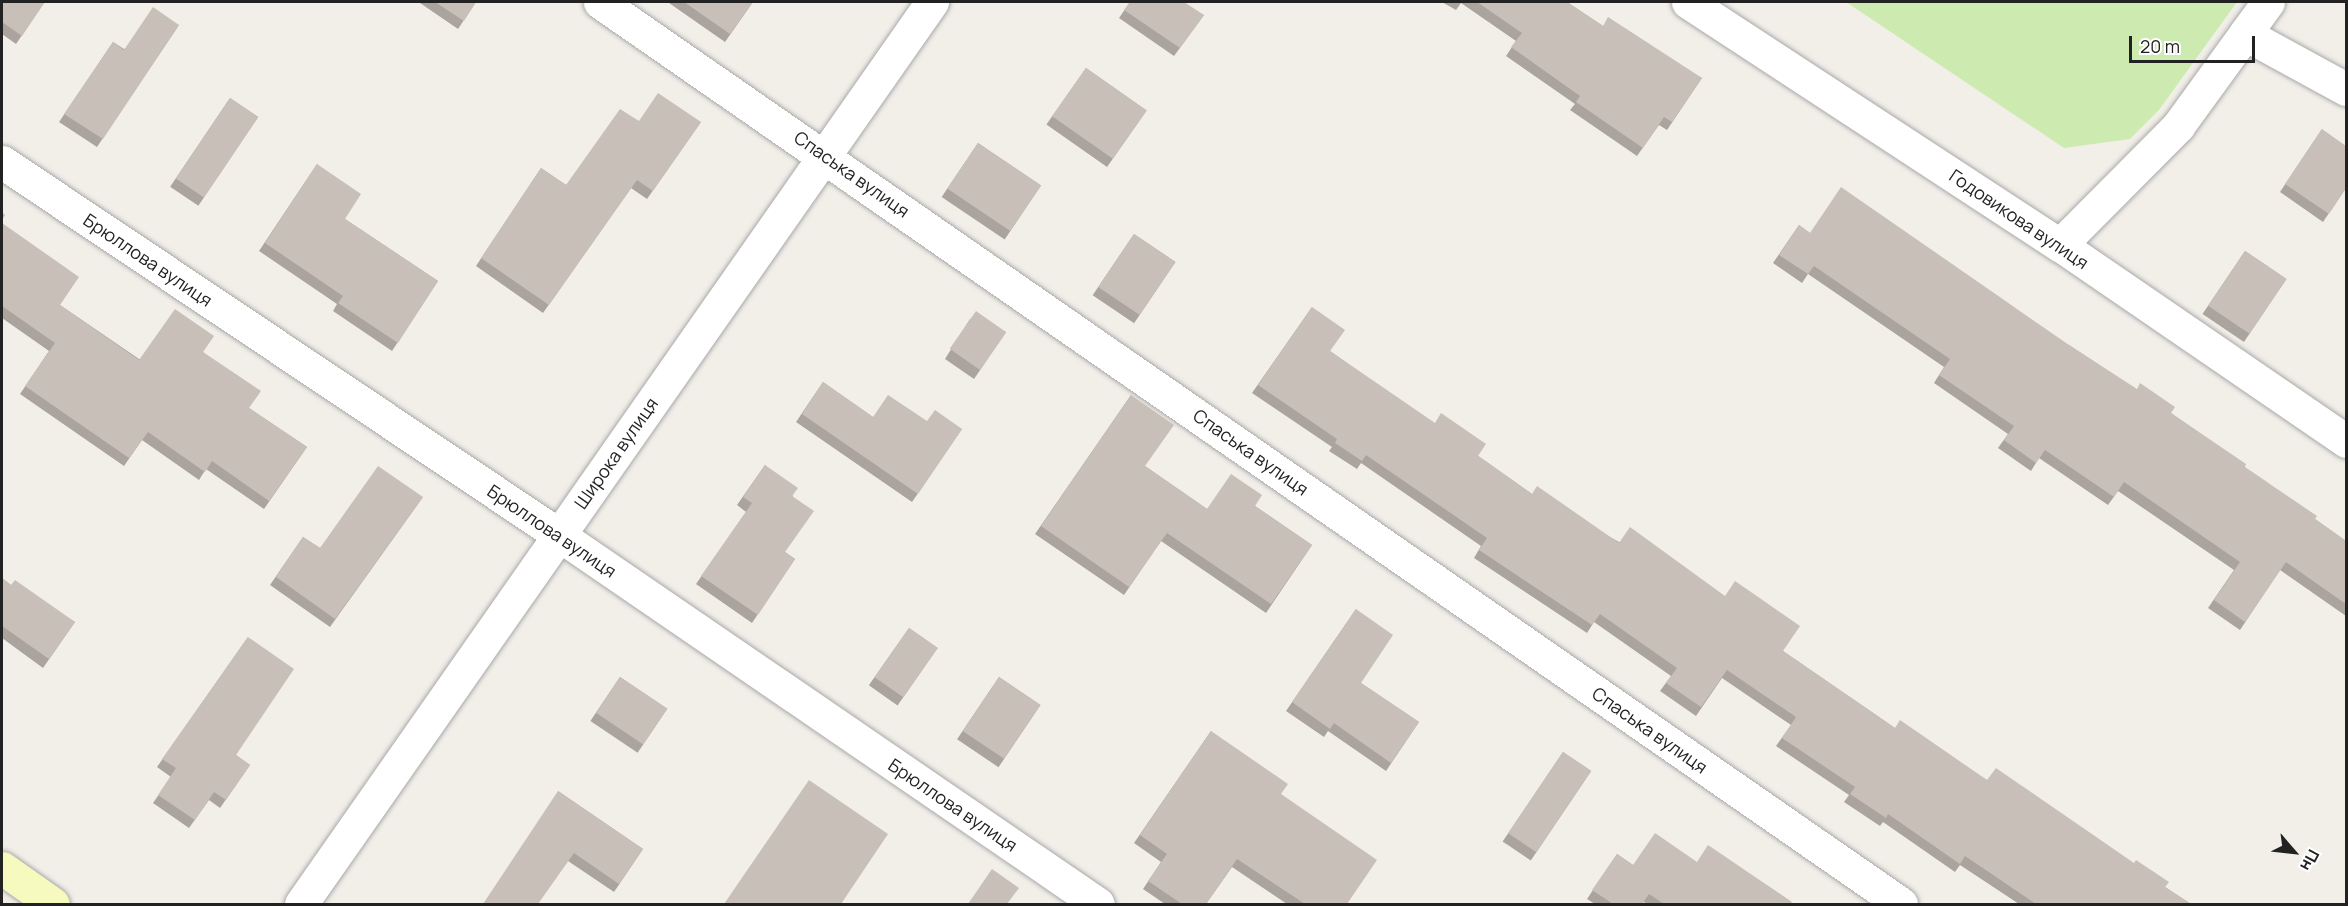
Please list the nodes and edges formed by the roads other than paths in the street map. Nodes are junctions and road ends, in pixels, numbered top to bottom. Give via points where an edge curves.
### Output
1 (600, 2) edge
2 (932, 2) edge
3 (1688, 2) edge
4 (2268, 2) edge
5 (2245, 34) junction
6 (2346, 89) edge
7 (825, 154) junction
8 (2, 162) edge
9 (2060, 245) junction
10 (2346, 441) edge
11 (559, 535) junction
12 (2, 868) edge
13 (53, 904) edge
14 (301, 904) edge
15 (1098, 904) edge
16 (1901, 904) edge

1 - 7 street, Спаська вулиця
2 - 7 street, Широка вулиця
3 - 9 street, Годовикова вулиця
4 - 5 street
5 - 6 street
5 - 9 street via 2178,126
7 - 11 street, Широка вулиця
7 - 16 street, Спаська вулиця
8 - 11 street, Брюллова вулиця
9 - 10 street, Годовикова вулиця
11 - 14 street, Широка вулиця
11 - 15 street, Брюллова вулиця
12 - 13 street

